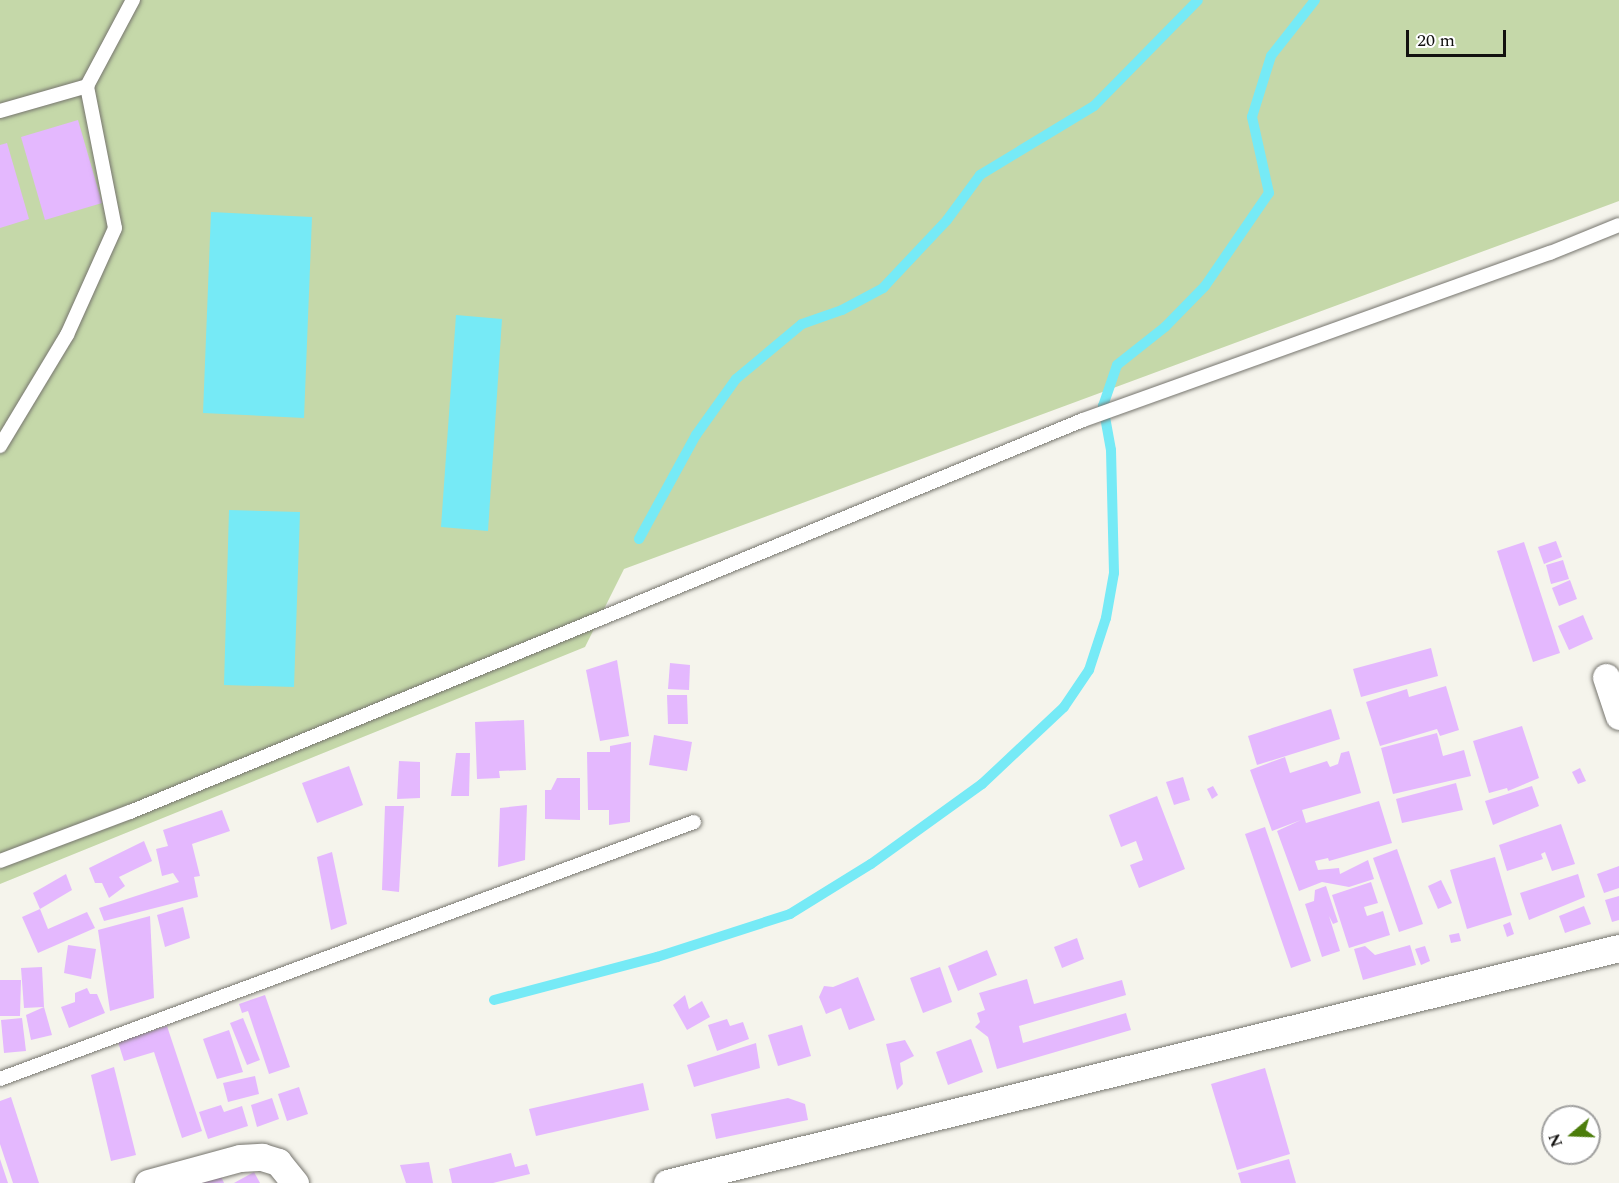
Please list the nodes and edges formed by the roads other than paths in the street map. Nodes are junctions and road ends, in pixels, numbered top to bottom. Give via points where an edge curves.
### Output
1 (133, 0) edge
2 (87, 86) junction
3 (0, 111) edge
4 (1619, 225) edge
5 (0, 446) edge
6 (1606, 677) dead end
7 (1619, 716) edge
8 (694, 822) dead end
9 (0, 861) edge
10 (1619, 948) edge
11 (0, 1079) edge
12 (148, 1183) edge
13 (295, 1183) edge
14 (667, 1183) edge

1 - 2 lane
2 - 3 lane
2 - 5 lane via 116,228 67,335
4 - 9 lane via 1550,254 1083,420 130,812
6 - 7 street
8 - 11 lane
10 - 14 street
12 - 13 street via 240,1158 262,1157 278,1162

